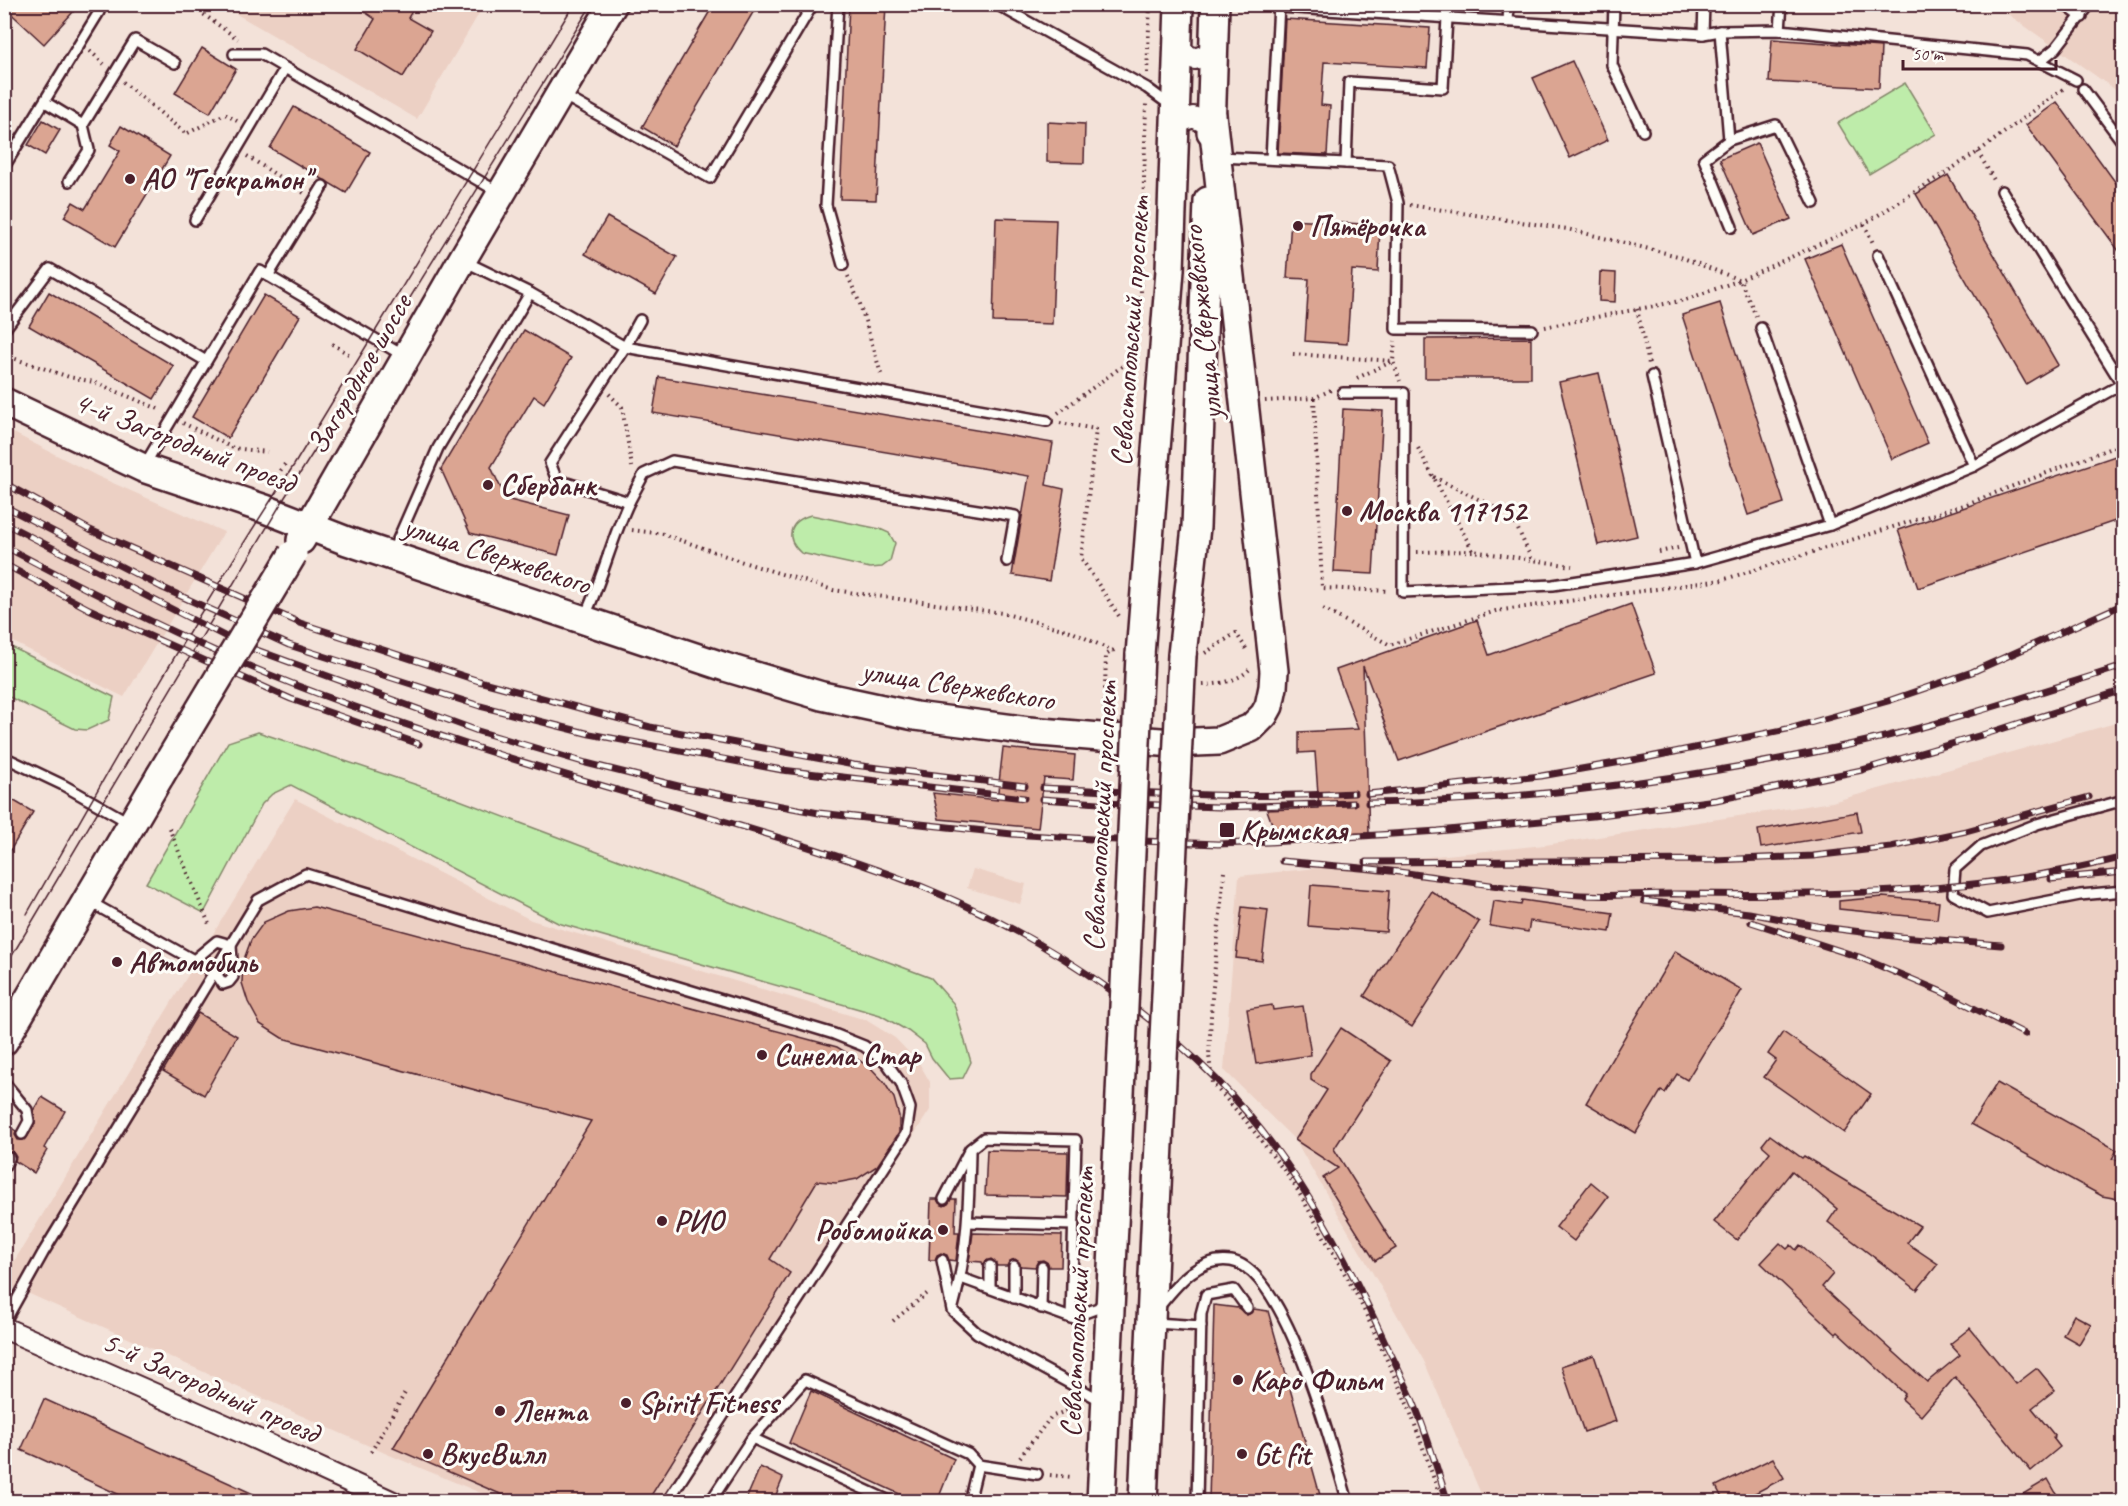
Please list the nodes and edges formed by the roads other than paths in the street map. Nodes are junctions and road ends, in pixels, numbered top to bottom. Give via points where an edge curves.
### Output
1 (97, 4) edge
2 (613, 4) edge
3 (813, 4) edge
4 (838, 4) edge
5 (1179, 4) edge
6 (1215, 4) edge
7 (1509, 4) edge
8 (1614, 4) edge
9 (1704, 4) edge
10 (1782, 4) edge
11 (2064, 4) edge
12 (2090, 4) edge
13 (999, 5) edge
14 (1279, 6) edge
15 (1366, 9) edge
16 (2082, 17) junction
17 (1446, 18) junction
18 (1508, 22) junction
19 (1613, 28) junction
20 (1780, 30) junction
21 (1720, 31) junction
22 (1703, 34) junction
23 (1178, 40) junction
24 (1214, 41) junction
25 (234, 54) dead end
26 (2040, 61) junction
27 (175, 63) dead end
28 (285, 68) junction
29 (2076, 80) road end
30 (2083, 90) dead end
31 (560, 93) junction
32 (45, 102) junction
33 (1174, 108) junction
34 (83, 125) junction
35 (1643, 132) dead end
36 (1174, 135) junction
37 (1213, 136) junction
38 (1729, 140) junction
39 (2124, 144) edge
40 (1271, 159) junction
41 (1346, 163) junction
42 (4, 166) edge
43 (69, 181) dead end
44 (323, 186) dead end
45 (2002, 192) road end
46 (502, 194) junction
47 (1814, 203) dead end
48 (195, 220) dead end
49 (1732, 227) dead end
50 (1878, 255) road end
51 (462, 260) junction
52 (843, 265) road end
53 (268, 276) junction
54 (530, 293) junction
55 (640, 320) dead end
56 (1761, 328) road end
57 (4, 330) edge
58 (1532, 330) road end
59 (625, 348) junction
60 (406, 357) junction
61 (206, 361) junction
62 (1652, 376) road end
63 (2123, 383) edge
64 (1343, 393) dead end
65 (4, 402) edge
66 (1047, 421) road end
67 (1974, 466) junction
68 (143, 468) junction
69 (629, 502) junction
70 (1830, 525) junction
71 (310, 526) junction
72 (391, 555) junction
73 (1007, 561) dead end
74 (1695, 563) junction
75 (584, 619) junction
76 (4, 757) edge
77 (2124, 800) edge
78 (132, 825) junction
79 (2124, 891) edge
80 (88, 901) junction
81 (231, 945) junction
82 (194, 960) junction
83 (215, 972) junction
84 (4, 1041) edge
85 (4, 1082) edge
86 (22, 1134) dead end
87 (970, 1149) junction
88 (9, 1158) dead end
89 (4, 1167) edge
90 (944, 1199) dead end
91 (968, 1222) junction
92 (991, 1223) junction
93 (1016, 1223) junction
94 (1043, 1224) junction
95 (1073, 1225) junction
96 (991, 1233) dead end
97 (1015, 1234) dead end
98 (1043, 1235) dead end
99 (942, 1260) dead end
100 (990, 1266) dead end
101 (1014, 1266) dead end
102 (1042, 1267) dead end
103 (961, 1278) junction
104 (990, 1288) junction
105 (1111, 1294) junction
106 (1014, 1298) junction
107 (1041, 1308) junction
108 (1247, 1308) dead end
109 (952, 1310) junction
110 (1071, 1318) junction
111 (1152, 1319) junction
112 (4, 1323) edge
113 (1201, 1326) junction
114 (4, 1328) edge
115 (1105, 1403) junction
116 (752, 1438) junction
117 (978, 1465) junction
118 (1037, 1474) road end
119 (393, 1502) edge
120 (667, 1502) edge
121 (710, 1502) edge
122 (892, 1502) edge
123 (969, 1502) edge
124 (1101, 1502) edge
125 (1143, 1502) edge
126 (1197, 1502) edge
127 (1348, 1502) edge

1 - 32 lane via 99,12
2 - 31 main road, Загородное шоссе
3 - 31 lane via 710,178
4 - 52 lane via 826,205
5 - 23 main road, Севастопольский проспект
6 - 24 main road
7 - 18 lane
8 - 19 lane
9 - 22 lane
10 - 20 lane
11 - 16 lane
12 - 16 lane
13 - 33 lane via 1146,88
14 - 15 lane
14 - 40 lane
15 - 17 lane
16 - 26 lane
17 - 18 lane
17 - 41 lane via 1443,88 1349,82
18 - 19 lane
19 - 22 lane
19 - 35 lane via 1612,65
20 - 21 lane
20 - 26 lane via 2027,55
21 - 22 lane
21 - 38 lane
23 - 24 street via 1183,53 1195,59 1208,54
23 - 33 main road, Севастопольский проспект
24 - 37 main road
25 - 28 lane via 261,54
26 - 29 lane
27 - 34 lane via 135,40
28 - 46 lane
28 - 48 lane
30 - 39 lane
31 - 46 main road, Загородное шоссе
32 - 34 lane
32 - 42 lane
33 - 36 main road, Севастопольский проспект
34 - 43 lane via 89,150
36 - 37 street via 1180,122 1193,117 1206,123
36 - 105 main road, Севастопольский проспект, bridge via 1170,270 1140,655
37 - 40 lane
37 - 75 main road, улица Свержевского via 1274,671 1269,706 1251,728 1219,741 1173,743 1029,731 915,716 811,693
37 - 111 main road, bridge via 1193,654
38 - 47 lane via 1776,126
38 - 49 lane via 1704,159
40 - 41 lane
41 - 58 lane via 1388,165 1398,203 1396,329
44 - 53 lane
45 - 63 lane
46 - 51 main road, Загородное шоссе
50 - 67 lane
51 - 54 lane
51 - 60 main road, Загородное шоссе
53 - 60 lane
53 - 61 lane via 260,271
54 - 59 lane
54 - 72 lane via 438,448
55 - 59 lane
56 - 70 lane
57 - 61 lane via 50,269
59 - 66 lane
59 - 69 lane via 550,463 557,480
60 - 71 main road, Загородное шоссе
61 - 68 lane
62 - 74 lane
63 - 67 lane
64 - 74 lane via 1404,393 1403,592 1553,585
65 - 68 main road, 4-й Загородный проезд
67 - 70 lane
68 - 71 main road, 4-й Загородный проезд
69 - 73 lane via 644,474 672,461 1015,516
69 - 75 lane
70 - 74 lane
71 - 72 main road, улица Свержевского
71 - 78 main road, Загородное шоссе, bridge
72 - 75 main road, улица Свержевского
76 - 78 lane
77 - 79 lane via 2037,824 1981,846 1955,869 1953,894 1988,913 2080,895
78 - 80 main road, Загородное шоссе
80 - 82 lane
80 - 84 main road, Загородное шоссе
81 - 82 lane via 217,941
81 - 83 lane
81 - 83 lane via 233,977 223,984
81 - 120 lane via 258,900 306,874 834,1034 864,1046 886,1062 901,1083 910,1108 906,1134
82 - 83 lane
83 - 112 lane
85 - 86 lane via 27,1110 29,1121
87 - 90 lane
87 - 91 lane
87 - 95 lane via 984,1138 1076,1140
88 - 89 lane
91 - 92 lane
91 - 103 lane
92 - 93 lane
92 - 96 lane
93 - 94 lane
93 - 97 lane
94 - 95 lane
94 - 98 lane
95 - 110 lane
99 - 109 lane
100 - 104 lane
101 - 106 lane
102 - 107 lane
103 - 104 lane
103 - 109 lane
104 - 106 lane
105 - 110 lane via 1098,1308
105 - 115 main road, Севастопольский проспект
106 - 107 lane
107 - 110 lane
108 - 113 lane via 1234,1290 1206,1295
109 - 115 lane via 977,1333
111 - 113 lane
111 - 125 main road
111 - 127 lane via 1176,1285 1202,1266 1233,1261 1253,1271 1274,1300 1301,1354
113 - 126 lane
114 - 119 street, 5-й Загородный проезд
115 - 124 main road, Севастопольский проспект
116 - 117 lane via 806,1380 968,1454
116 - 121 lane
116 - 122 lane
117 - 118 lane
117 - 123 lane

